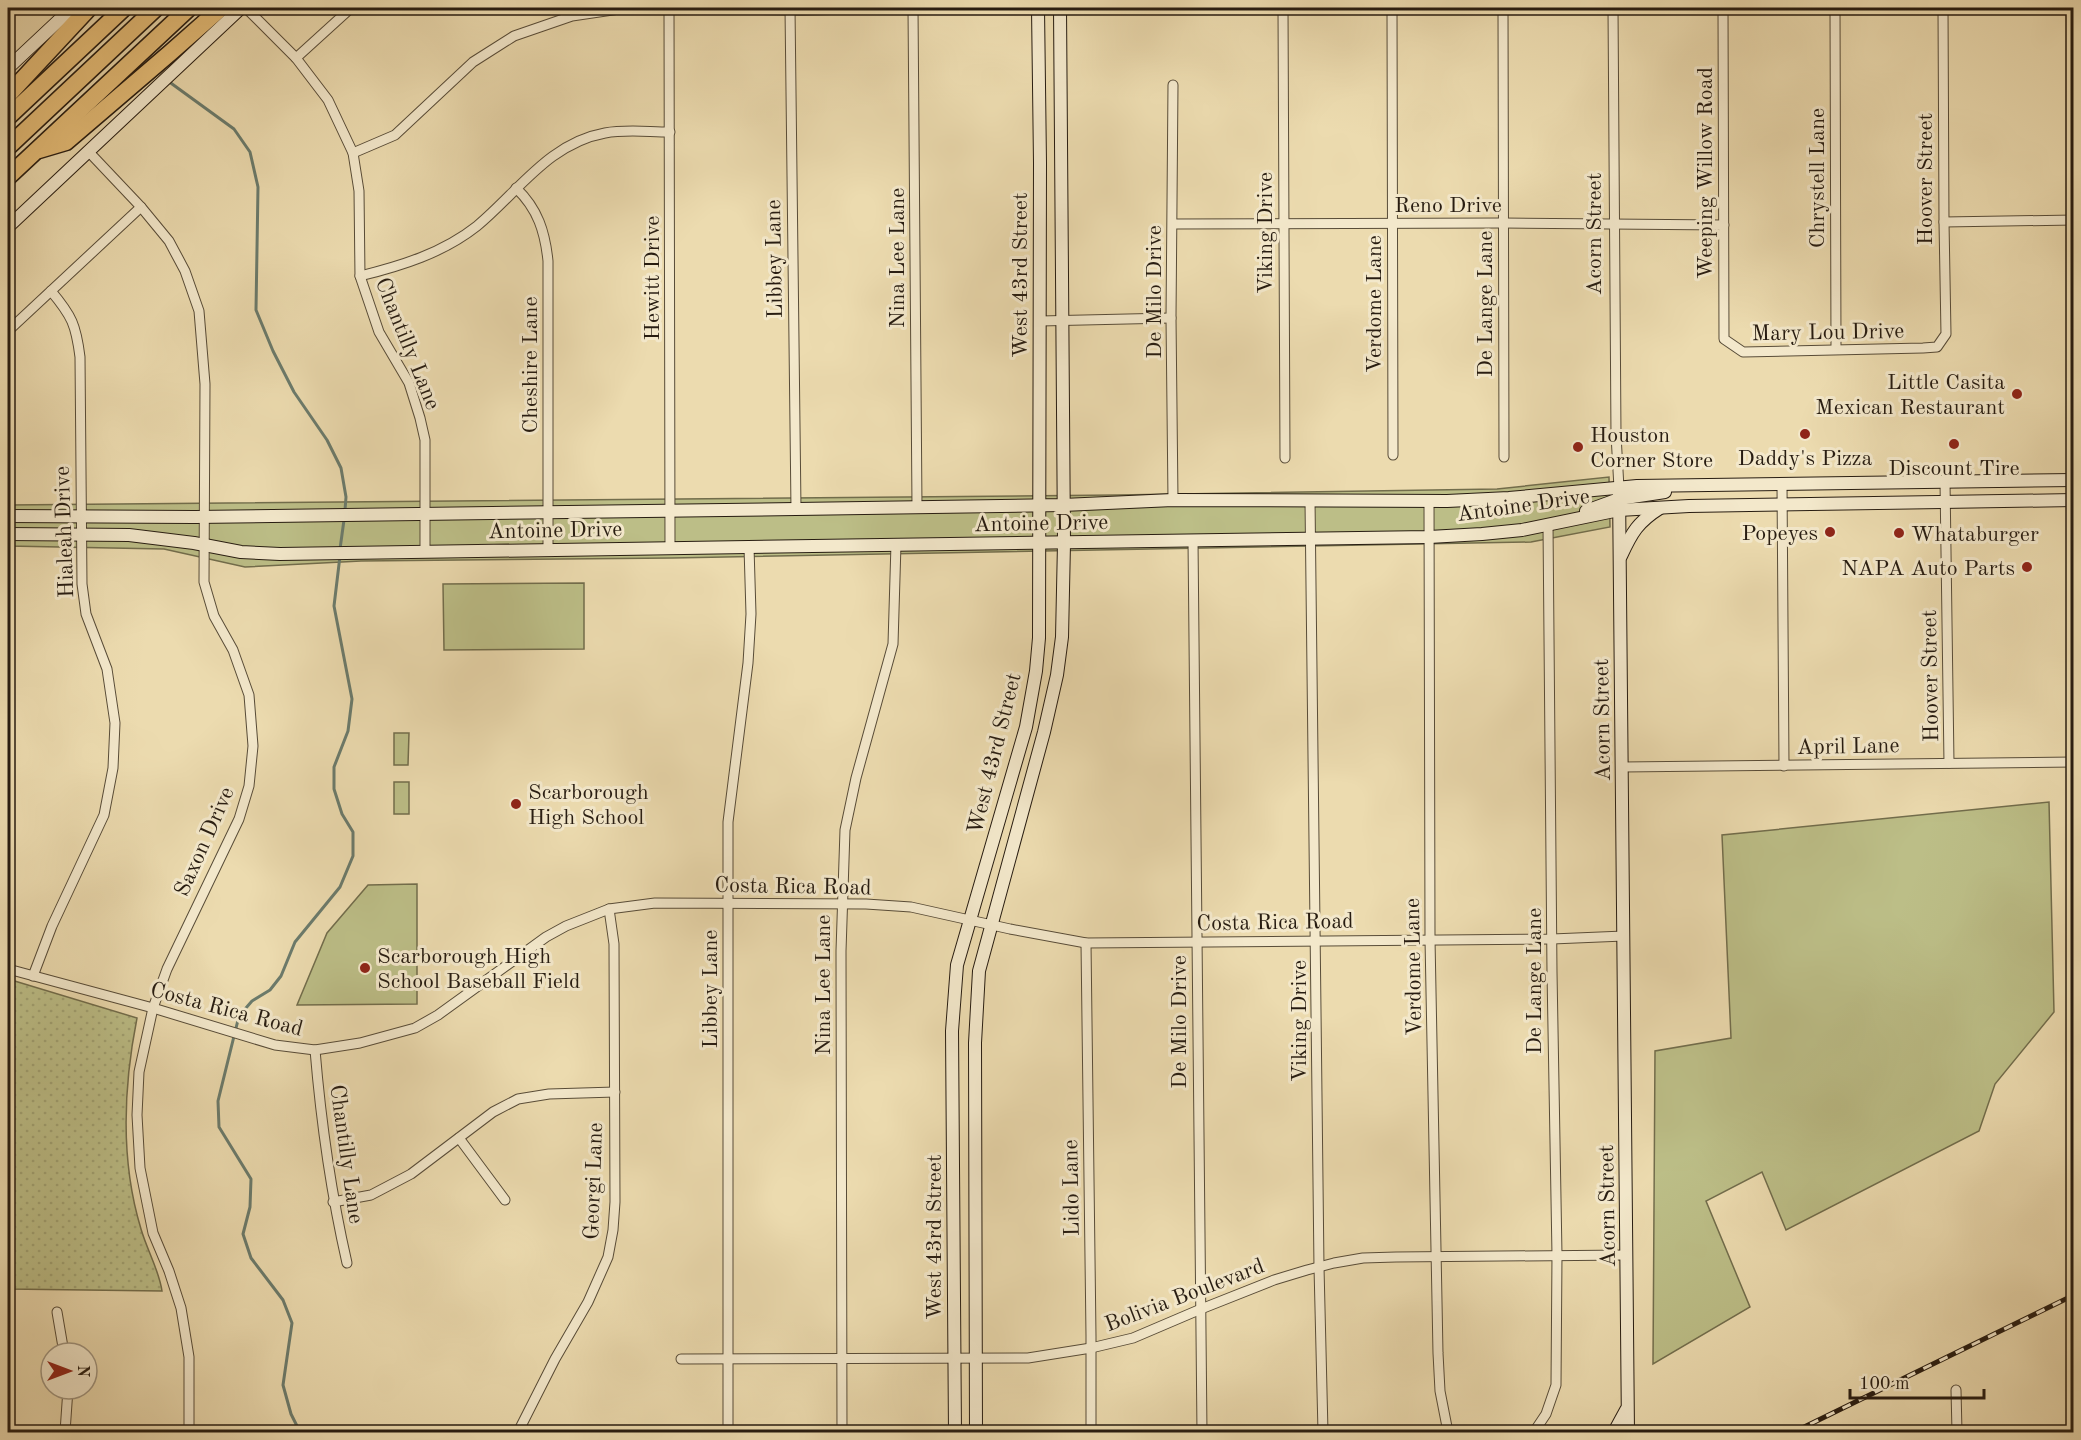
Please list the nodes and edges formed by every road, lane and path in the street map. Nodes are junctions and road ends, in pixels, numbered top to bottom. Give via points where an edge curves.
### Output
1 (124, 8) edge
2 (156, 8) edge
3 (189, 8) edge
4 (221, 8) edge
5 (241, 8) edge
6 (246, 8) edge
7 (351, 8) edge
8 (669, 8) edge
9 (915, 8) edge
10 (1038, 8) edge
11 (1060, 8) edge
12 (1283, 8) edge
13 (1392, 8) edge
14 (1503, 8) edge
15 (1613, 8) edge
16 (1723, 8) edge
17 (1835, 8) edge
18 (1943, 8) edge
19 (790, 9) edge
20 (78, 11) edge
21 (176, 58) junction
22 (297, 58) junction
23 (9, 64) edge
24 (1173, 85) dead end
25 (144, 87) junction
26 (8, 95) edge
27 (8, 117) edge
28 (669, 132) junction
29 (8, 147) edge
30 (36, 151) junction
31 (88, 151) junction
32 (353, 153) junction
33 (1040, 163) junction
34 (1061, 163) junction
35 (8, 177) edge
36 (516, 189) junction
37 (141, 207) junction
38 (2073, 220) edge
39 (1944, 222) junction
40 (1392, 223) junction
41 (1503, 223) junction
42 (1173, 224) junction
43 (1614, 224) junction
44 (1284, 225) junction
45 (1724, 225) junction
46 (8, 226) edge
47 (360, 276) junction
48 (51, 291) junction
49 (1171, 318) junction
50 (1040, 321) junction
51 (1062, 321) junction
52 (8, 331) edge
53 (1724, 339) joint
54 (1937, 347) joint
55 (1836, 349) junction
56 (1393, 455) dead end
57 (1504, 457) dead end
58 (1285, 458) dead end
59 (2073, 480) edge
60 (1946, 481) junction
61 (1782, 484) junction
62 (1619, 499) junction
63 (1173, 500) junction
64 (1310, 500) junction
65 (2072, 500) edge
66 (1429, 501) junction
67 (1946, 503) junction
68 (1063, 505) junction
69 (1781, 505) junction
70 (1039, 506) junction
71 (917, 507) junction
72 (1660, 507) junction
73 (796, 509) junction
74 (670, 511) junction
75 (548, 512) junction
76 (425, 513) junction
77 (8, 516) edge
78 (81, 516) junction
79 (204, 517) junction
80 (1548, 525) junction
81 (8, 534) edge
82 (81, 534) junction
83 (1429, 537) junction
84 (1310, 538) junction
85 (1193, 540) junction
86 (1039, 543) junction
87 (1064, 543) junction
88 (896, 544) junction
89 (204, 545) junction
90 (749, 547) junction
91 (670, 548) junction
92 (548, 550) junction
93 (425, 551) junction
94 (1620, 560) junction
95 (1026, 727) junction
96 (1044, 732) junction
97 (2073, 762) edge
98 (1949, 763) junction
99 (1784, 766) junction
100 (1623, 767) junction
101 (728, 903) junction
102 (842, 903) junction
103 (609, 909) junction
104 (969, 920) junction
105 (991, 925) junction
106 (1624, 936) junction
107 (1430, 939) junction
108 (1552, 939) junction
109 (1317, 940) junction
110 (1197, 942) junction
111 (1086, 943) junction
112 (8, 969) edge
113 (33, 976) junction
114 (153, 1008) junction
115 (315, 1050) junction
116 (615, 1092) junction
117 (953, 1130) junction
118 (975, 1130) junction
119 (459, 1138) junction
120 (505, 1200) dead end
121 (333, 1202) junction
122 (1557, 1255) junction
123 (1628, 1255) junction
124 (1437, 1256) junction
125 (347, 1263) dead end
126 (1319, 1267) junction
127 (1201, 1309) junction
128 (57, 1312) dead end
129 (62, 1341) edge
130 (1091, 1348) junction
131 (954, 1358) junction
132 (681, 1359) dead end
133 (728, 1359) junction
134 (841, 1359) junction
135 (977, 1359) junction
136 (1956, 1390) dead end
137 (67, 1401) edge
138 (1627, 1409) junction
139 (65, 1432) edge
140 (189, 1432) edge
141 (518, 1432) edge
142 (728, 1432) edge
143 (842, 1432) edge
144 (955, 1432) edge
145 (976, 1432) edge
146 (1091, 1432) edge
147 (1202, 1432) edge
148 (1323, 1432) edge
149 (1448, 1432) edge
150 (1534, 1432) edge
151 (1614, 1432) edge
152 (1628, 1432) edge
153 (1957, 1432) edge

1 - 27 highway
2 - 29 highway
3 - 30 highway
4 - 21 highway
5 - 21 main road
6 - 22 street, Chantilly Lane
7 - 22 street
8 - 19 street
8 - 28 street, Hewitt Drive
8 - 32 street via 626,8 572,16 514,36 473,62 395,135
9 - 19 street
9 - 71 street, Nina Lee Lane
10 - 33 main road, West 43rd Street
11 - 34 main road, West 43rd Street
12 - 44 street, Viking Drive
13 - 40 street, Verdome Lane
14 - 41 street, De Lange Lane
15 - 43 street, Acorn Street
16 - 45 street, Weeping Willow Road
17 - 55 street, Chrystell Lane
18 - 39 street, Hoover Street
19 - 73 street, Libbey Lane
20 - 23 main road
20 - 26 highway
21 - 25 highway
22 - 32 street, Chantilly Lane via 328,100
24 - 42 street, De Milo Drive
25 - 30 highway via 66,142
25 - 31 main road
28 - 36 street via 605,133 574,143 548,158
28 - 74 street, Hewitt Drive
30 - 35 highway
31 - 37 street, Saxon Drive
31 - 46 main road
32 - 47 street, Chantilly Lane via 359,190
33 - 34 main road
33 - 50 main road, West 43rd Street
34 - 51 main road, West 43rd Street
36 - 47 street via 477,226 453,242 410,263
36 - 75 street, Cheshire Lane via 538,217 548,261
37 - 48 street
37 - 79 street, Saxon Drive via 169,241 199,311 205,384
38 - 39 street
39 - 54 street, Hoover Street via 1946,334
40 - 41 street, Reno Drive
40 - 44 street, Reno Drive
40 - 56 street, Verdome Lane
41 - 43 street, Reno Drive
41 - 57 street, De Lange Lane
42 - 44 street, Reno Drive
42 - 49 street, De Milo Drive
43 - 45 street, Reno Drive
43 - 62 street, Acorn Street
44 - 58 street, Viking Drive
45 - 53 street, Weeping Willow Road
47 - 76 street, Chantilly Lane via 379,332 409,382 420,418 425,440
48 - 52 street
48 - 78 street, Hialeah Drive via 69,312 77,333
49 - 51 street
49 - 63 street, De Milo Drive
50 - 51 street
50 - 70 main road, West 43rd Street
51 - 68 main road, West 43rd Street
53 - 55 street, Mary Lou Drive via 1743,352
54 - 55 street, Mary Lou Drive
59 - 60 main road, Antoine Drive
59 - 65 main road
60 - 61 main road, Antoine Drive
60 - 67 street, Hoover Street
61 - 62 main road, Antoine Drive via 1686,484
61 - 69 street
62 - 66 main road, Antoine Drive
62 - 72 main road, Antoine Drive
62 - 80 main road, Antoine Drive via 1589,509 1579,518
62 - 94 main road, Acorn Street
63 - 64 main road, Antoine Drive
63 - 68 main road, Antoine Drive
64 - 66 main road, Antoine Drive
64 - 84 street, Viking Drive
65 - 67 main road, Antoine Drive
66 - 83 street, Verdome Lane
67 - 69 main road, Antoine Drive
67 - 98 street, Hoover Street
68 - 70 main road, Antoine Drive
68 - 87 main road, West 43rd Street
69 - 72 main road, Antoine Drive
69 - 99 street
70 - 71 main road, Antoine Drive
70 - 86 main road, West 43rd Street
71 - 73 main road, Antoine Drive
72 - 94 main road via 1631,534
73 - 74 main road, Antoine Drive
74 - 75 main road, Antoine Drive
74 - 91 street, Hewitt Drive
75 - 76 main road, Antoine Drive
75 - 92 street, Cheshire Lane
76 - 79 main road, Antoine Drive
76 - 93 street, Chantilly Lane
77 - 78 main road, Antoine Drive
78 - 79 main road, Antoine Drive
78 - 82 street, Hialeah Drive
79 - 89 street, Saxon Drive
80 - 83 main road, Antoine Drive
80 - 108 street, De Lange Lane
81 - 82 main road, Antoine Drive
82 - 89 main road, Antoine Drive via 129,535
82 - 113 street, Hialeah Drive via 86,614 107,669 112,701 113,768 104,815
83 - 84 main road, Antoine Drive
83 - 107 street, Verdome Lane
84 - 85 main road, Antoine Drive
84 - 109 street, Viking Drive
85 - 87 main road, Antoine Drive
85 - 110 street, De Milo Drive
86 - 87 main road, Antoine Drive
86 - 88 main road, Antoine Drive
86 - 95 main road, West 43rd Street via 1039,638
87 - 96 main road, West 43rd Street via 1062,637
88 - 90 main road, Antoine Drive
88 - 102 street, Nina Lee Lane via 893,644 845,830
89 - 93 main road, Antoine Drive via 280,554
89 - 114 street, Saxon Drive via 204,582 214,616 233,650 249,695 253,746 249,786 239,819 180,940
90 - 91 main road, Antoine Drive
90 - 101 street, Libbey Lane via 751,614 728,822
91 - 92 main road, Antoine Drive
92 - 93 main road, Antoine Drive
94 - 100 main road, Acorn Street
95 - 96 main road
95 - 104 main road, West 43rd Street
96 - 105 main road, West 43rd Street
97 - 98 street, April Lane
98 - 99 street, April Lane
99 - 100 street, April Lane
100 - 106 main road, Acorn Street
101 - 102 street, Costa Rica Road
101 - 103 street, Costa Rica Road via 655,903
101 - 133 street, Libbey Lane
102 - 104 street, Costa Rica Road via 911,907
102 - 134 street, Nina Lee Lane
103 - 115 street, Costa Rica Road via 546,937 415,1028
103 - 116 street, Georgi Lane via 614,944
104 - 105 street, Costa Rica Road
104 - 117 main road, West 43rd Street via 957,965 952,1031
105 - 111 street, Costa Rica Road
105 - 118 main road, West 43rd Street via 976,1002
106 - 108 street, Costa Rica Road
106 - 123 main road, Acorn Street
107 - 108 street, Costa Rica Road
107 - 109 street, Costa Rica Road
107 - 124 street, Verdome Lane
108 - 122 street, De Lange Lane
109 - 110 street, Costa Rica Road
109 - 126 street, Viking Drive
110 - 111 street, Costa Rica Road
110 - 127 street, De Milo Drive
111 - 130 street, Lido Lane
112 - 113 street, Costa Rica Road
113 - 114 street, Costa Rica Road
114 - 115 street, Costa Rica Road via 275,1045
114 - 140 street, Saxon Drive via 139,1071 136,1115 140,1168 153,1233 180,1308 189,1357
115 - 121 street, Chantilly Lane
116 - 119 street via 518,1099
116 - 141 street, Georgi Lane via 615,1202 608,1257
117 - 118 main road
117 - 131 main road, West 43rd Street
118 - 135 main road, West 43rd Street
119 - 120 street
119 - 121 street via 411,1174 371,1195
121 - 125 street, Chantilly Lane
122 - 123 street, Bolivia Boulevard
122 - 124 street, Bolivia Boulevard
122 - 150 street, De Lange Lane via 1556,1385 1546,1414
123 - 138 main road, Acorn Street
124 - 126 street, Bolivia Boulevard via 1363,1258
124 - 149 street, Verdome Lane via 1440,1391
126 - 127 street, Bolivia Boulevard
126 - 148 street, Viking Drive
127 - 130 street, Bolivia Boulevard via 1133,1338
127 - 147 street, De Milo Drive
128 - 129 street
130 - 135 street, Bolivia Boulevard via 1028,1358
130 - 146 street, Lido Lane
131 - 134 street, Bolivia Boulevard
131 - 135 street, Bolivia Boulevard
131 - 144 main road, West 43rd Street
132 - 133 street, Bolivia Boulevard
133 - 134 street, Bolivia Boulevard
133 - 142 street, Libbey Lane
134 - 143 street, Nina Lee Lane
135 - 145 main road, West 43rd Street
136 - 153 street
137 - 139 street
138 - 151 main road
138 - 152 main road, Acorn Street

